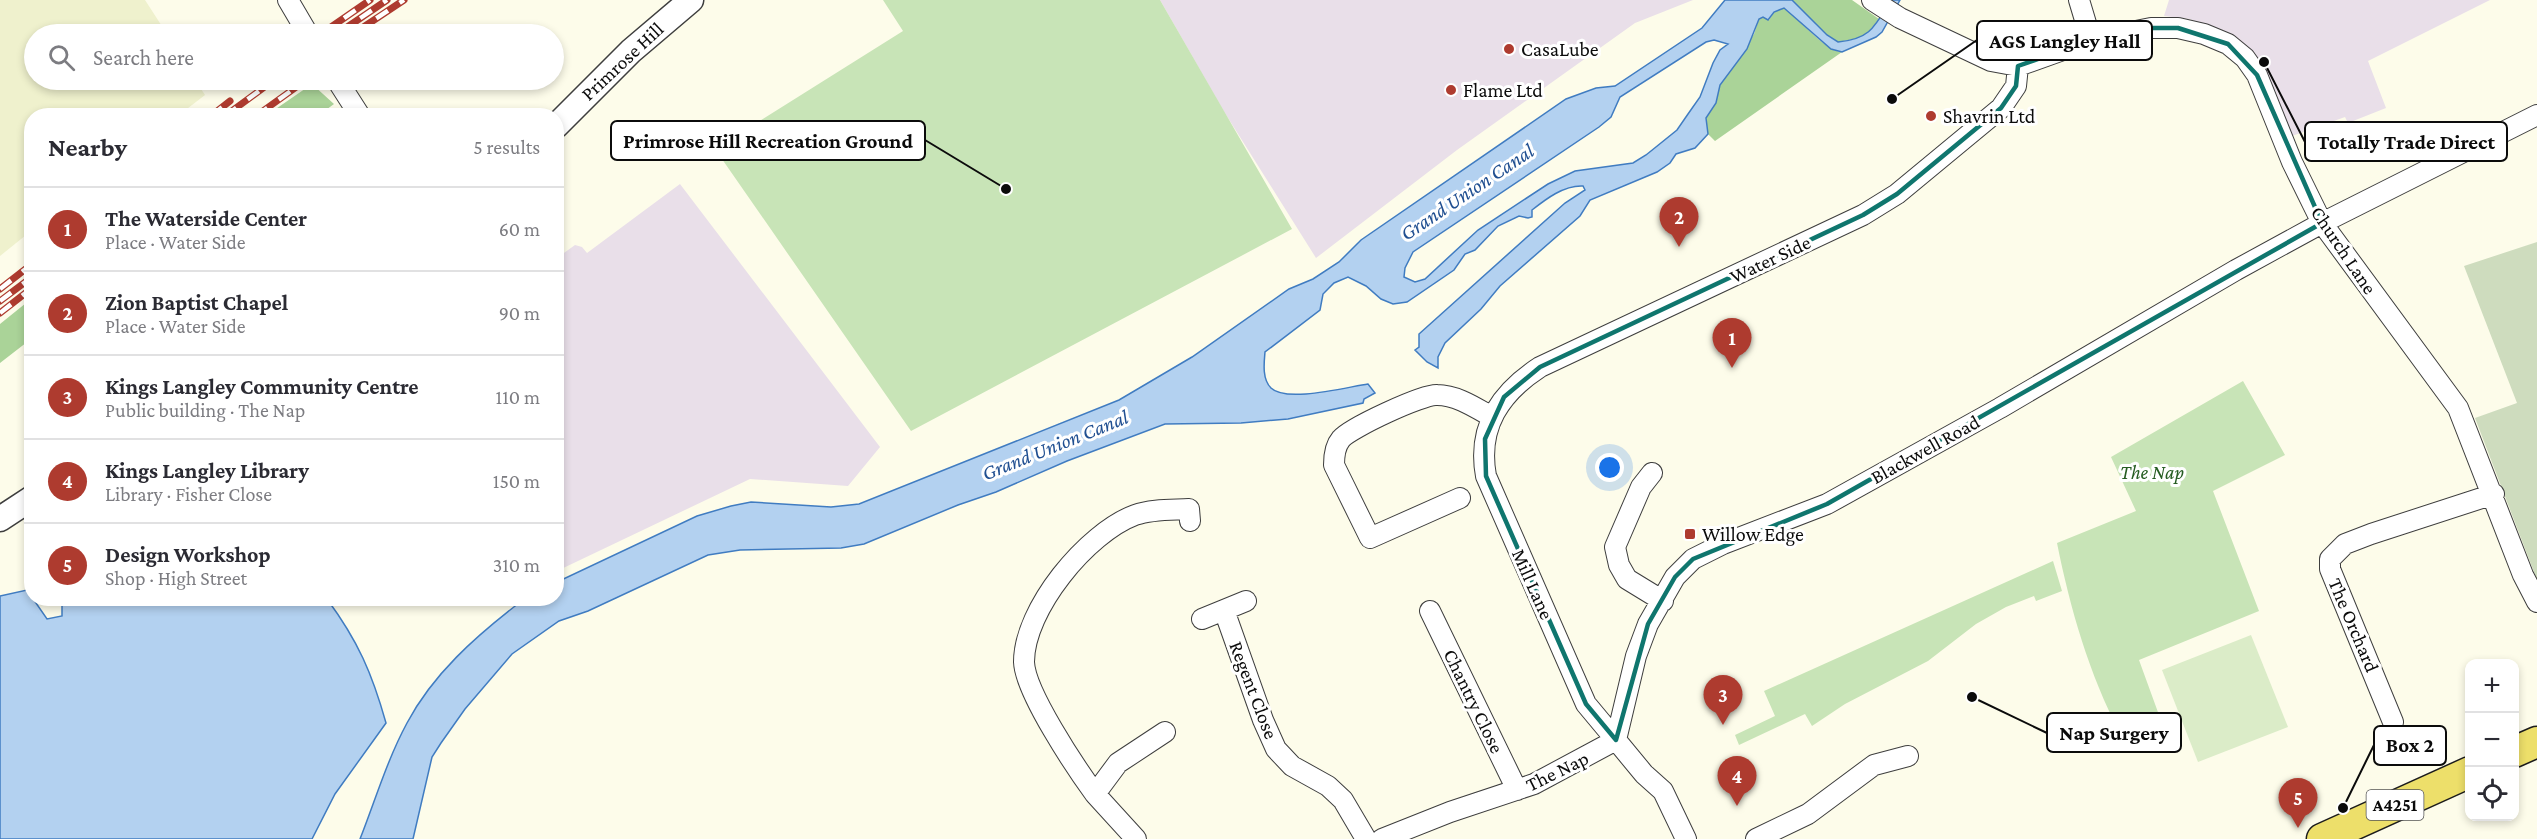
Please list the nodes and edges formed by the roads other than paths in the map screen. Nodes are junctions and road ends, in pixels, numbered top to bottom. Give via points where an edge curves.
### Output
1 (288, 0) edge
2 (691, 0) edge
3 (2079, 0) edge
4 (1877, 4) edge
5 (302, 24) edge
6 (2091, 40) junction
7 (2018, 66) junction
8 (343, 90) edge
9 (355, 108) edge
10 (2537, 115) edge
11 (564, 118) edge
12 (2322, 223) junction
13 (1492, 417) junction
14 (1652, 473) dead end
15 (2493, 494) junction
16 (1460, 498) dead end
17 (24, 503) edge
18 (1190, 509) dead end
19 (0, 519) edge
20 (1246, 601) dead end
21 (1663, 601) junction
22 (2537, 602) edge
23 (1224, 610) junction
24 (1430, 611) dead end
25 (1202, 619) dead end
26 (2393, 722) dead end
27 (1165, 732) dead end
28 (1616, 740) junction
29 (2537, 742) edge
30 (2519, 750) edge
31 (1908, 756) dead end
32 (2465, 774) edge
33 (1517, 790) junction
34 (1095, 794) junction
35 (1136, 839) edge
36 (1366, 839) edge
37 (1382, 839) edge
38 (1686, 839) edge
39 (1756, 839) edge
40 (2322, 839) edge

1 - 5 street
2 - 11 street, Primrose Hill via 631,51
3 - 6 street
4 - 7 street via 1991,61
6 - 7 street, Church Lane
6 - 12 street, Church Lane via 2151,28 2178,28 2228,44 2246,58
7 - 13 street, Water Side via 2016,86 2001,108 1897,194 1863,215 1540,367 1504,397
8 - 9 street
10 - 12 street, Blackwell Road
12 - 15 street, Church Lane via 2458,408
12 - 21 street, Blackwell Road via 1827,504 1693,559 1675,577
13 - 16 street via 1462,401 1437,395 1417,399 1351,431 1341,439 1335,452 1334,465 1364,541
13 - 28 street, Mill Lane via 1482,457 1486,476 1586,704
14 - 21 street via 1641,488 1615,547 1619,565 1628,579
15 - 22 street, Church Lane
15 - 26 street, The Orchard via 2345,544 2330,559 2330,568
17 - 19 street
18 - 34 street via 1137,514 1105,531 1051,589 1030,636 1024,662 1029,684
20 - 23 street
21 - 28 street, Blackwell Road via 1648,624 1636,656
23 - 25 street
23 - 36 street, Regent Close via 1276,749 1292,766 1328,786 1343,800
24 - 33 street, Chantry Close
27 - 34 street via 1118,763
28 - 33 street, The Nap
28 - 38 street via 1663,791
29 - 30 main road
31 - 39 street via 1874,765 1808,814
32 - 40 main road, A4251
33 - 37 street, The Nap
34 - 35 street

